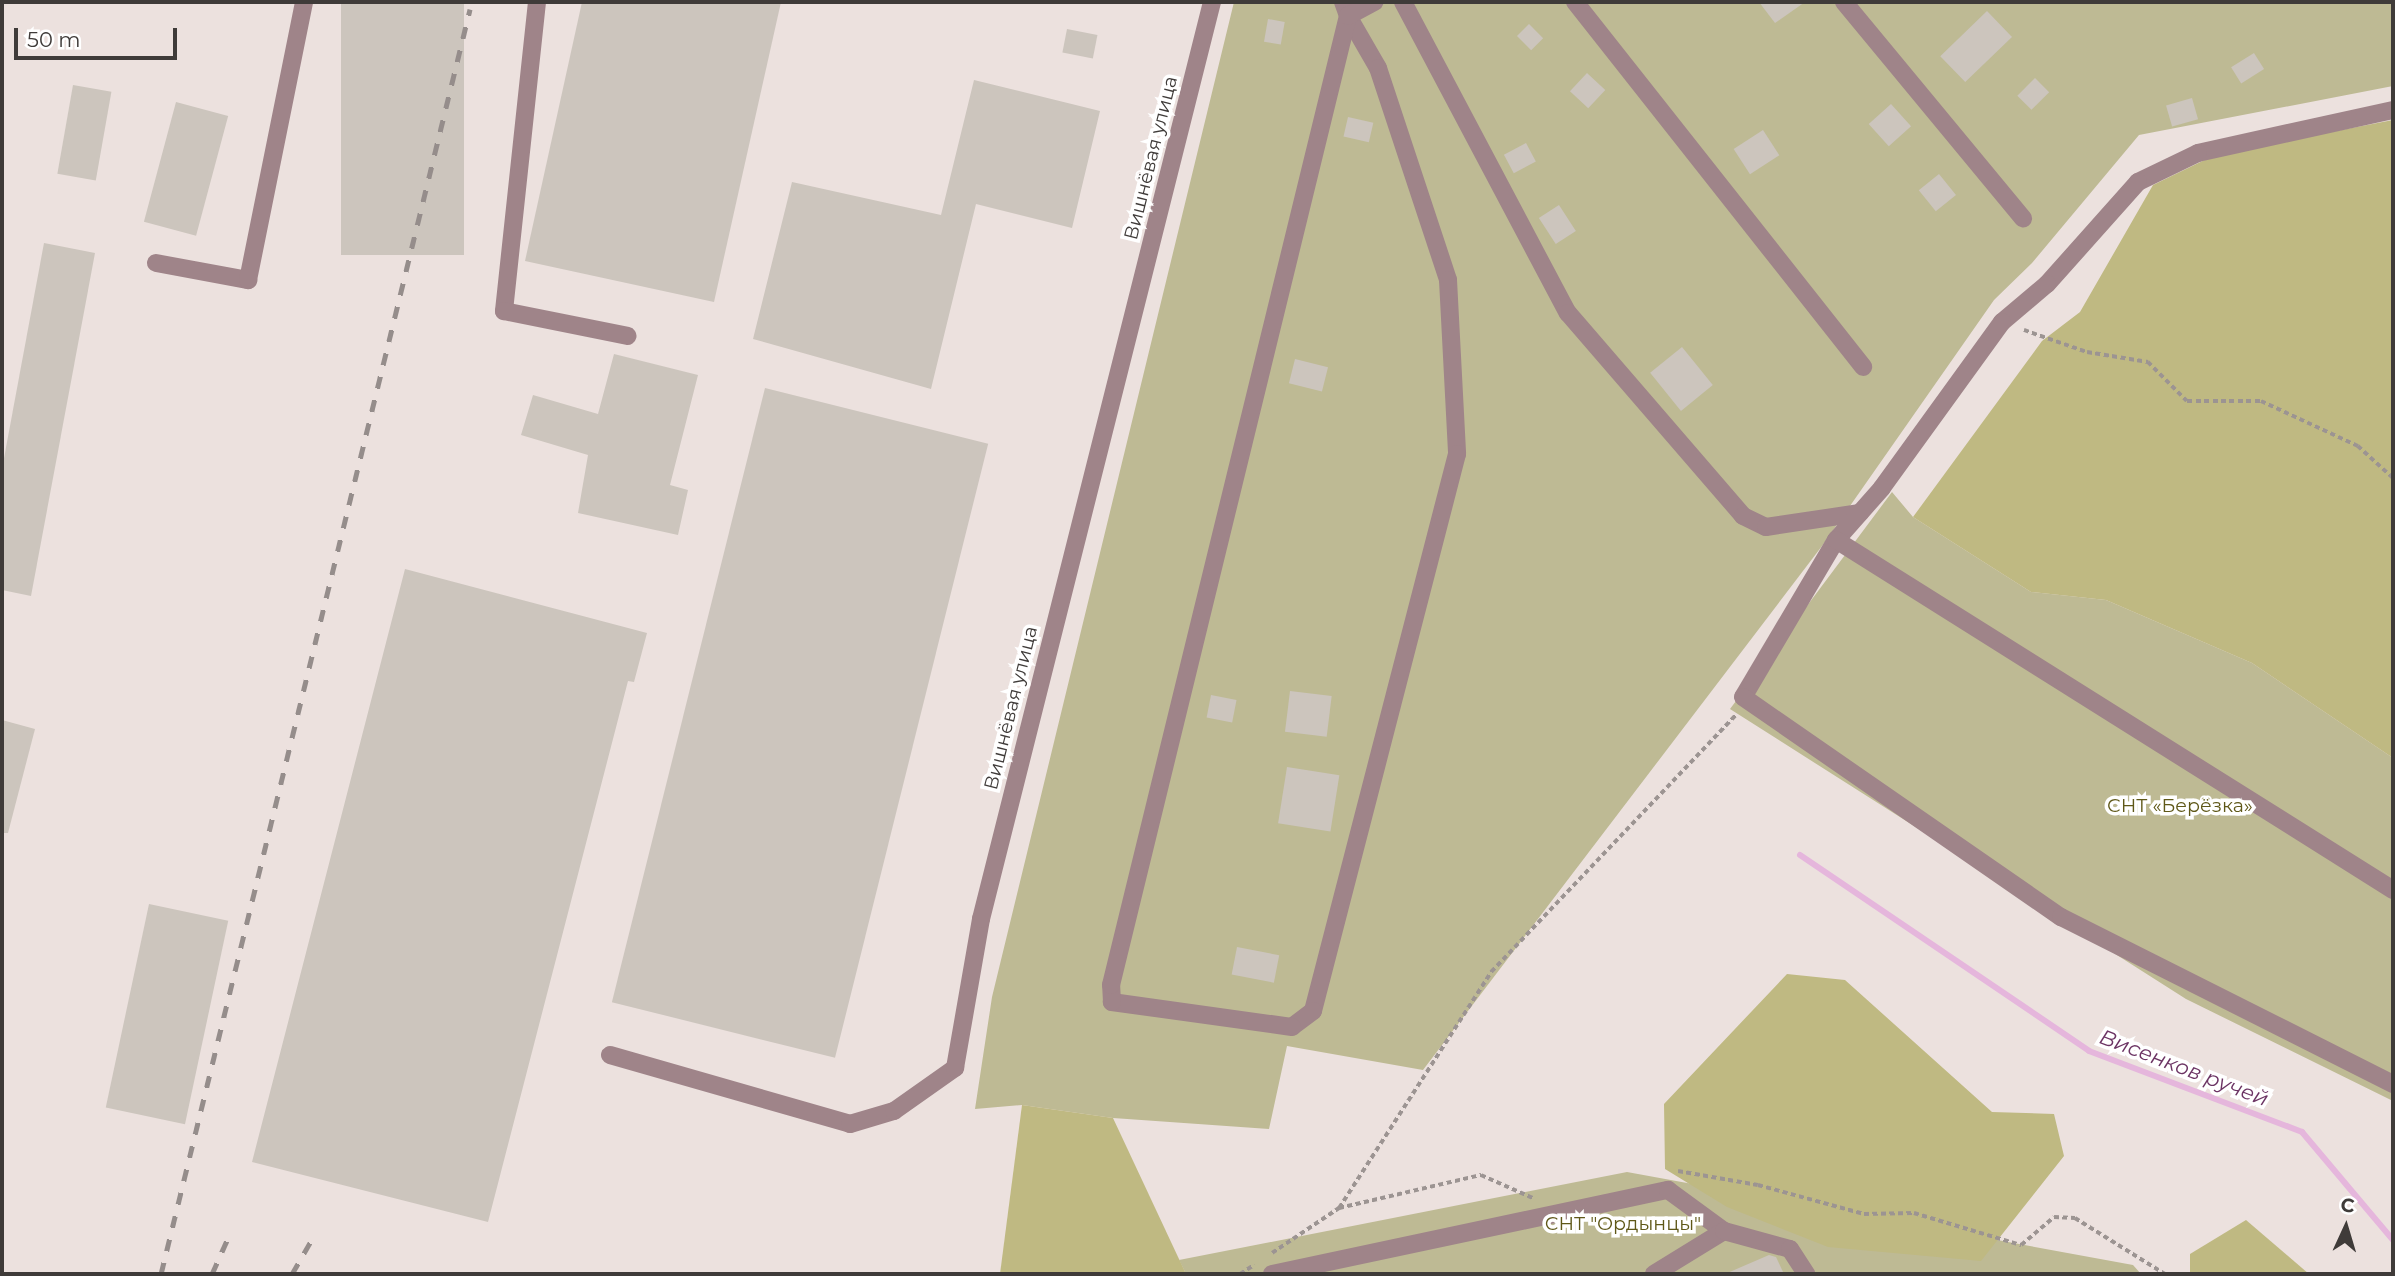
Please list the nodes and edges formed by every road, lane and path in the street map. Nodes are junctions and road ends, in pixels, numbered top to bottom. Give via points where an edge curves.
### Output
1 (304, 2) edge
2 (537, 2) edge
3 (1212, 2) edge
4 (1374, 2) edge
5 (1403, 2) edge
6 (1575, 2) edge
7 (1844, 2) edge
8 (1346, 9) edge
9 (2393, 110) edge
10 (2023, 218) dead end
11 (156, 263) dead end
12 (2002, 322) junction
13 (628, 336) dead end
14 (1863, 367) dead end
15 (2393, 478) edge
16 (1860, 513) junction
17 (1836, 540) junction
18 (1743, 697) junction
19 (2393, 890) edge
20 (610, 1055) dead end
21 (2393, 1084) edge
22 (1339, 1208) dead end
23 (1724, 1231) junction
24 (1272, 1274) edge
25 (1654, 1274) edge
26 (1806, 1274) edge

1 - 11 street via 248,280
2 - 13 street via 504,311
3 - 20 street, Вишнёвая улица via 984,905 956,1068 894,1111 850,1124
4 - 8 street
5 - 16 street via 1568,313 1743,516 1766,527
6 - 14 street
7 - 10 street
8 - 8 street via 1378,68 1448,279 1457,454 1313,1012 1293,1027 1112,1002 1111,985
9 - 12 street via 2263,135 2168,164 2138,182 2047,284
12 - 15 path via 2087,352 2148,362 2186,401 2261,401 2358,446
12 - 16 street
16 - 17 street
17 - 18 street
17 - 19 street
18 - 21 street via 2061,917
18 - 22 path via 1734,723 1490,972
23 - 24 street via 1668,1190
23 - 25 street
23 - 26 street via 1790,1249

